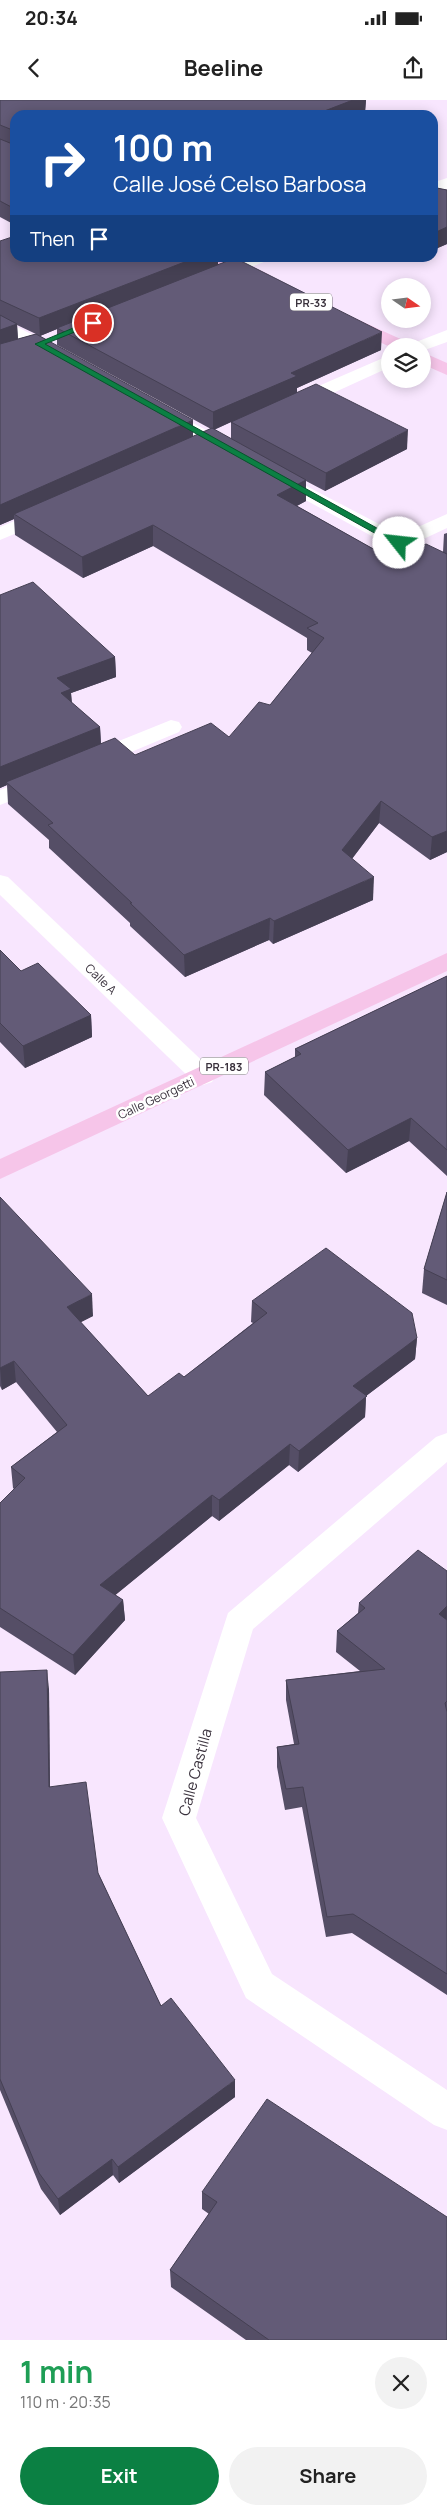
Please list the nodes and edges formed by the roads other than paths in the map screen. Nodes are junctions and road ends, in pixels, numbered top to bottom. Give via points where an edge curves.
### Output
1 (230, 262) edge
2 (248, 262) edge
3 (238, 266) junction
4 (192, 284) edge
5 (281, 287) edge
6 (332, 312) edge
7 (0, 323) edge
8 (447, 335) edge
9 (57, 337) edge
10 (385, 338) edge
11 (431, 342) edge
12 (39, 344) junction
13 (15, 351) edge
14 (431, 362) edge
15 (73, 363) edge
16 (381, 364) edge
17 (447, 370) edge
18 (142, 402) edge
19 (274, 412) edge
20 (229, 432) edge
21 (211, 440) junction
22 (194, 448) edge
23 (62, 507) edge
24 (447, 520) edge
25 (0, 534) edge
26 (399, 543) junction
27 (447, 568) edge
28 (171, 727) dead end
29 (0, 798) edge
30 (0, 882) edge
31 (447, 961) edge
32 (203, 1076) junction
33 (0, 1170) edge
34 (447, 1445) edge
35 (447, 2112) edge

1 - 3 main road, PR-33
2 - 3 street
3 - 4 street
3 - 5 main road, PR-33
6 - 10 main road, PR-33
7 - 12 street
8 - 11 street
9 - 12 street
12 - 13 street
12 - 15 street
14 - 17 main road
16 - 19 street
18 - 21 street
20 - 21 street
21 - 22 street
21 - 26 street
23 - 25 street
24 - 26 street
26 - 27 street
28 - 29 street
30 - 32 street, Calle A
31 - 32 main road, Calle Georgetti / PR-183
32 - 33 main road, Calle Georgetti / PR-183
34 - 35 street, Calle Castilla via 239,1622 179,1818 259,1986

